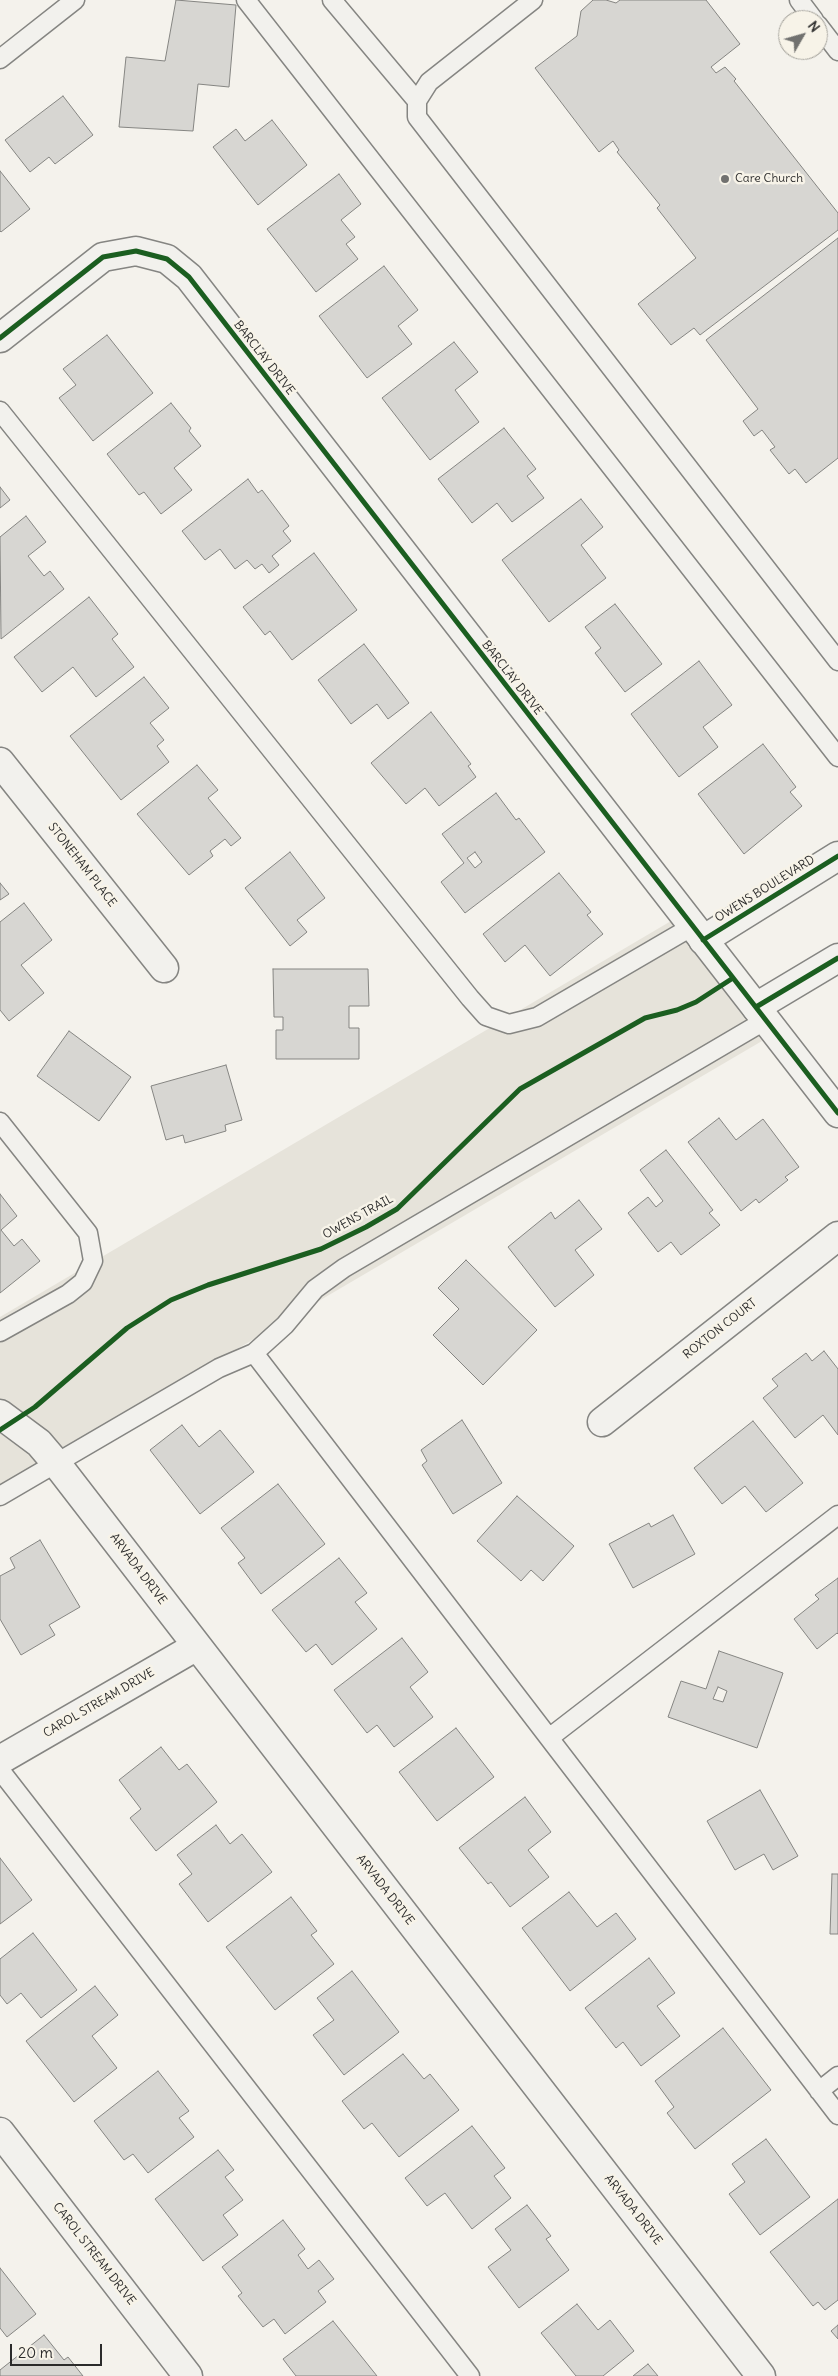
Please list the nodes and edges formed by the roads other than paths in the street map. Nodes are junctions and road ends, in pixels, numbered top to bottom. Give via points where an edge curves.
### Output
1 (75, 0) edge
2 (246, 0) edge
3 (332, 0) edge
4 (533, 0) edge
5 (828, 38) edge
6 (838, 51) edge
7 (0, 59) edge
8 (417, 101) junction
9 (0, 338) edge
10 (0, 410) edge
11 (837, 656) edge
12 (838, 757) edge
13 (0, 762) edge
14 (838, 856) edge
15 (698, 933) junction
16 (838, 958) edge
17 (164, 968) dead end
18 (761, 1014) junction
19 (838, 1113) edge
20 (0, 1122) edge
21 (838, 1236) edge
22 (0, 1332) edge
23 (254, 1353) junction
24 (0, 1414) edge
25 (602, 1422) dead end
26 (56, 1463) junction
27 (0, 1496) edge
28 (838, 1515) edge
29 (197, 1646) junction
30 (549, 1738) junction
31 (0, 1760) edge
32 (0, 1770) edge
33 (838, 2076) edge
34 (819, 2090) junction
35 (838, 2115) edge
36 (0, 2132) edge
37 (188, 2376) edge
38 (470, 2376) edge
39 (761, 2376) edge

1 - 7 lane
2 - 12 lane
3 - 8 lane
4 - 8 lane via 428,82
5 - 6 lane
8 - 11 lane via 417,117
9 - 15 street, BARCLAY DRIVE via 103,258 136,251 167,259 189,276
10 - 15 lane via 486,1016 508,1024 537,1017
13 - 17 street, STONEHAM PLACE
14 - 15 street, OWENS BOULEVARD
15 - 18 street, BARCLAY DRIVE
16 - 18 street
18 - 19 street, BARCLAY DRIVE
18 - 23 lane via 344,1268 314,1290
20 - 22 lane via 88,1233 93,1262 83,1282 76,1288
21 - 25 street, ROXTON COURT
23 - 26 lane via 219,1368
23 - 30 lane
24 - 26 street, ARVADA DRIVE via 39,1443
26 - 27 lane
26 - 29 street, ARVADA DRIVE
28 - 30 lane
29 - 31 street, CAROL STREAM DRIVE
29 - 39 street, ARVADA DRIVE
30 - 34 lane
32 - 38 lane
33 - 34 lane
34 - 35 lane
36 - 37 street, CAROL STREAM DRIVE

